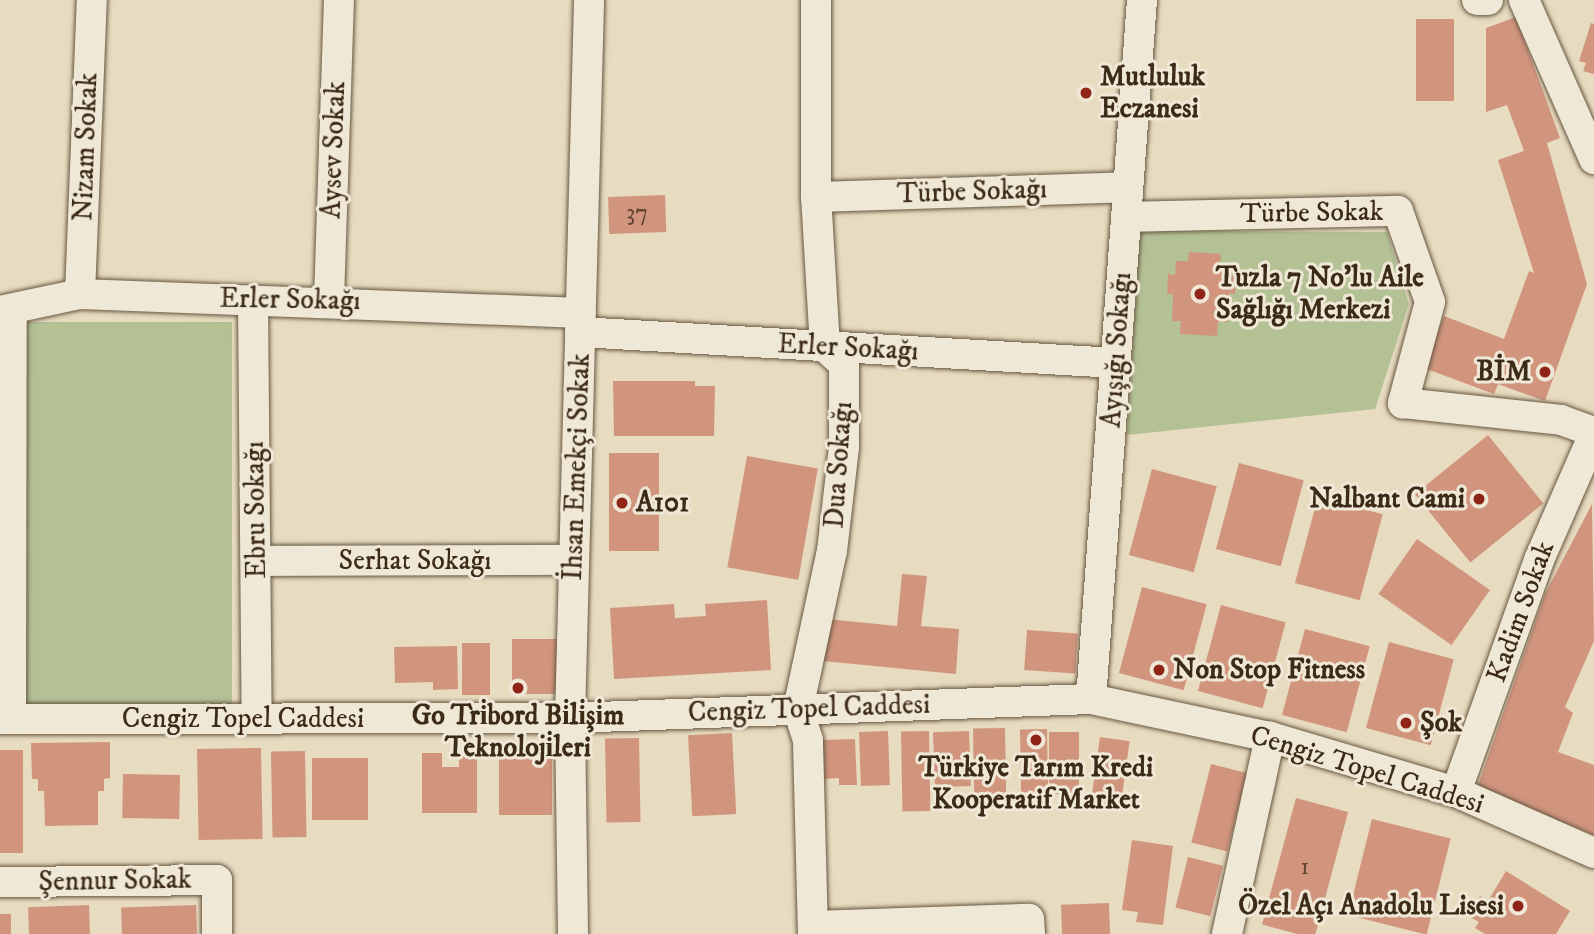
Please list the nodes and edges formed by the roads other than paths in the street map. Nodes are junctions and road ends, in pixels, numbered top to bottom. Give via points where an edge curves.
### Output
1 (92, 0) edge
2 (339, 0) edge
3 (589, 0) edge
4 (816, 0) edge
5 (1142, 0) edge
6 (1476, 0) edge
7 (1488, 0) edge
8 (1524, 0) edge
9 (1586, 120) edge
10 (1594, 159) edge
11 (1128, 187) junction
12 (817, 197) junction
13 (1126, 216) junction
14 (80, 294) junction
15 (253, 300) junction
16 (329, 300) junction
17 (6, 311) edge
18 (581, 322) junction
19 (825, 347) junction
20 (1116, 363) junction
21 (1594, 433) edge
22 (574, 560) junction
23 (257, 561) junction
24 (1091, 699) junction
25 (798, 709) junction
26 (570, 718) junction
27 (6, 719) edge
28 (257, 719) junction
29 (1270, 737) junction
30 (1456, 792) junction
31 (1594, 853) edge
32 (0, 882) edge
33 (813, 930) edge
34 (217, 934) edge
35 (573, 934) edge
36 (1030, 934) edge
37 (1227, 934) edge

1 - 14 street, Nizam Sokak
2 - 16 street, Aysev Sokak
3 - 18 street, İhsan Emekçi Sokak
4 - 12 street
5 - 11 street, Ayışığı Sokağı
6 - 7 street
8 - 9 street
9 - 10 street
11 - 12 street, Türbe Sokağı
11 - 13 street, Ayışığı Sokağı
12 - 19 street
13 - 20 street, Ayışığı Sokağı
13 - 21 street, Türbe Sokak via 1398,211 1430,302 1403,403 1561,420
14 - 15 street, Erler Sokağı
14 - 17 street, Erler Sokağı
15 - 16 street, Erler Sokağı
15 - 23 street, Ebru Sokağı
16 - 18 street, Erler Sokağı
17 - 27 street
18 - 19 street, Erler Sokağı
18 - 22 street, İhsan Emekçi Sokak
19 - 20 street, Erler Sokağı
19 - 25 street, Dua Sokağı via 844,364 844,447 832,551
20 - 24 street, Ayışığı Sokağı
21 - 30 street, Kadim Sokak via 1539,560
22 - 23 street, Serhat Sokağı
22 - 26 street, İhsan Emekçi Sokak
23 - 28 street, Ebru Sokağı
24 - 25 street, Cengiz Topel Caddesi
24 - 29 street, Cengiz Topel Caddesi
25 - 26 street, Cengiz Topel Caddesi
25 - 33 street, Dua Sokağı via 808,740
26 - 28 street, Cengiz Topel Caddesi
26 - 35 street, İhsan Emekçi Sokak
27 - 28 street, Cengiz Topel Caddesi
29 - 30 street, Cengiz Topel Caddesi
29 - 37 street
30 - 31 street, Cengiz Topel Caddesi
32 - 34 street, Şennur Sokak via 217,880
33 - 36 street via 1029,919

